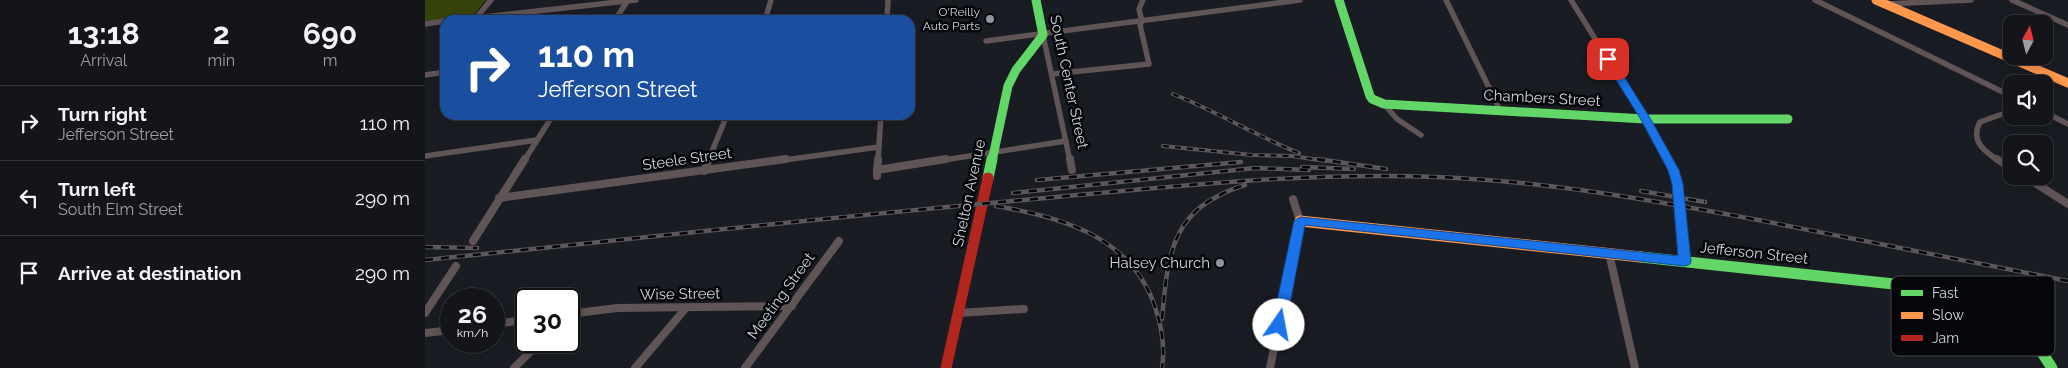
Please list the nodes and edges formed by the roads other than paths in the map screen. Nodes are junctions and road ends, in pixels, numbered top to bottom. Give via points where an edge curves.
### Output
1 (491, 0) edge
2 (628, 0) edge
3 (636, 0) edge
4 (771, 0) edge
5 (888, 0) edge
6 (1036, 0) edge
7 (1143, 0) edge
8 (1252, 0) edge
9 (1300, 0) edge
10 (1339, 0) edge
11 (1446, 0) edge
12 (1571, 0) edge
13 (1815, 0) edge
14 (1971, 0) edge
15 (2011, 0) edge
16 (1288, 1) edge
17 (1881, 2) edge
18 (1255, 6) junction
19 (478, 15) edge
20 (501, 15) edge
21 (618, 15) edge
22 (766, 15) edge
23 (887, 15) edge
24 (1142, 21) junction
25 (440, 22) edge
26 (425, 24) edge
27 (2068, 25) edge
28 (1043, 35) junction
29 (986, 41) dead end
30 (440, 73) edge
31 (1051, 74) junction
32 (425, 75) edge
33 (2068, 82) edge
34 (2003, 92) edge
35 (1383, 104) junction
36 (1500, 110) junction
37 (2003, 114) edge
38 (2053, 116) edge
39 (1645, 118) junction
40 (1788, 119) dead end
41 (550, 120) edge
42 (725, 120) edge
43 (881, 120) edge
44 (2068, 124) edge
45 (1421, 134) dead end
46 (537, 140) junction
47 (1066, 141) junction
48 (879, 147) junction
49 (993, 152) junction
50 (425, 156) edge
51 (2003, 163) edge
52 (1072, 170) dead end
53 (705, 171) junction
54 (2038, 185) edge
55 (499, 198) junction
56 (1293, 199) dead end
57 (2068, 204) edge
58 (1300, 221) junction
59 (473, 241) dead end
60 (839, 241) dead end
61 (1609, 253) junction
62 (1685, 261) junction
63 (456, 266) dead end
64 (1891, 283) edge
65 (792, 306) junction
66 (685, 308) junction
67 (1024, 308) dead end
68 (425, 313) edge
69 (580, 313) edge
70 (958, 314) junction
71 (440, 331) edge
72 (425, 333) edge
73 (529, 353) edge
74 (2044, 356) edge
75 (514, 368) edge
76 (635, 368) edge
77 (745, 368) edge
78 (946, 368) edge
79 (1270, 368) edge
80 (1635, 368) edge
81 (2052, 368) edge

1 - 19 street
2 - 3 street
2 - 20 street
2 - 21 street
4 - 22 street
5 - 23 street
6 - 28 street, South Center Street
7 - 24 street via 1139,9
8 - 18 street
9 - 16 street
10 - 35 street via 1370,96
11 - 36 street
12 - 39 street
13 - 34 street
14 - 17 street
15 - 27 street
16 - 18 street
17 - 33 street
18 - 24 street
24 - 28 street
24 - 31 street via 1149,64
25 - 26 street
28 - 29 street
28 - 31 street, South Center Street
28 - 49 street, Shelton Avenue via 1008,86
30 - 32 street
31 - 47 street, South Center Street
35 - 36 street, Chambers Street
35 - 45 street via 1397,119
36 - 39 street, Chambers Street
37 - 51 street via 1980,122 1977,138 1984,151
38 - 44 street
39 - 40 street, Chambers Street
39 - 62 street, bridge via 1678,184
41 - 46 street
42 - 53 street
43 - 48 street
46 - 50 street
46 - 55 street
47 - 49 street
47 - 52 street, South Center Street
48 - 49 street via 877,173
48 - 53 street, Steele Street
49 - 70 street, Shelton Avenue
53 - 55 street, Steele Street
54 - 57 street
55 - 59 street
56 - 58 street
58 - 61 street, Jefferson Street
58 - 79 street
60 - 65 street, Meeting Street
61 - 62 street, Jefferson Street
61 - 80 street
62 - 64 street, Jefferson Street
63 - 68 street
65 - 66 street, Wise Street
65 - 77 street, Meeting Street
66 - 69 street, Wise Street via 617,308
66 - 76 street
67 - 70 street
70 - 78 street, Shelton Avenue
71 - 72 street
73 - 75 street
74 - 81 street, Jefferson Street

